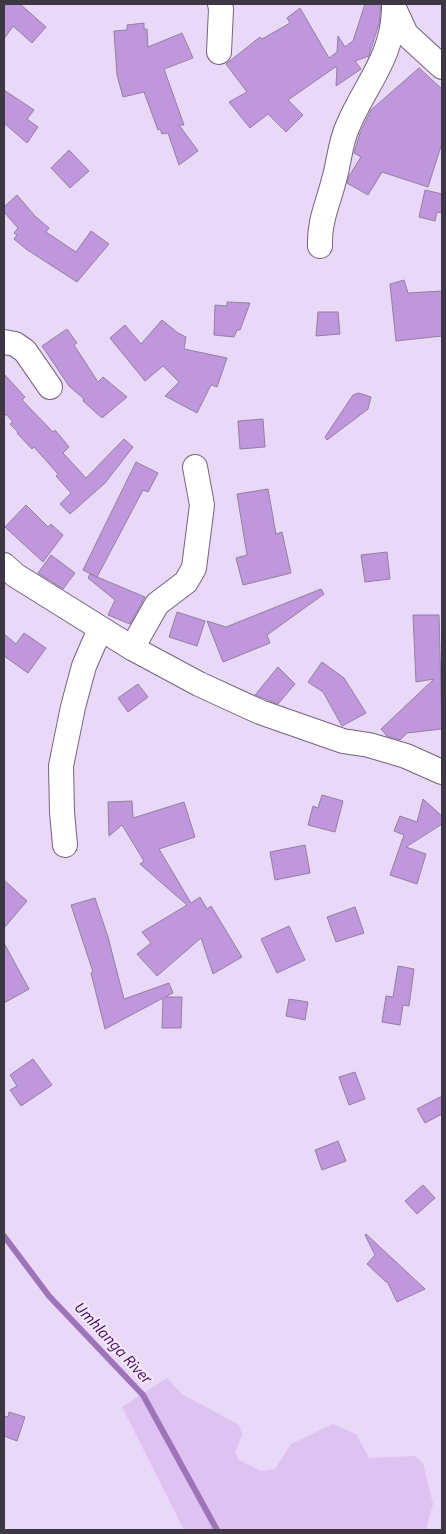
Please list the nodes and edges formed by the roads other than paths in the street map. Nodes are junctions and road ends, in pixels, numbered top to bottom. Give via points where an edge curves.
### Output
1 (220, 4) edge
2 (394, 6) edge
3 (219, 52) dead end
4 (442, 67) edge
5 (320, 246) dead end
6 (4, 342) edge
7 (50, 387) dead end
8 (195, 467) dead end
9 (4, 565) edge
10 (100, 629) junction
11 (132, 648) junction
12 (442, 772) edge
13 (65, 845) dead end

1 - 3 street
2 - 4 street via 406,34
2 - 5 street via 394,27 388,48 347,129 320,230
6 - 7 street via 25,351
8 - 11 street via 202,505 194,568 186,582 158,604
9 - 10 street
10 - 11 street
10 - 13 street via 72,706 61,766
11 - 12 street via 260,712 343,741 406,756

